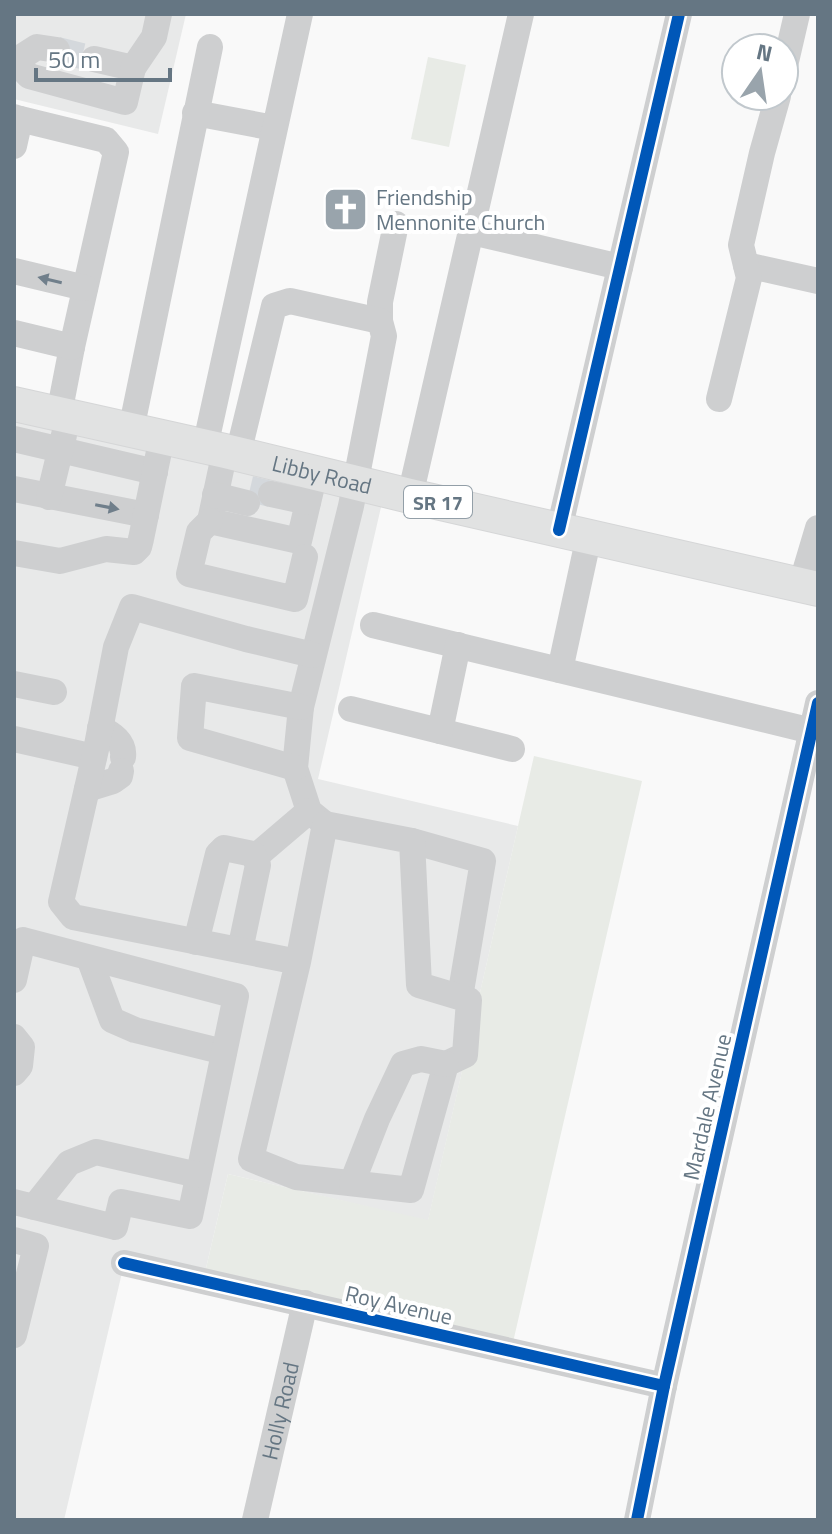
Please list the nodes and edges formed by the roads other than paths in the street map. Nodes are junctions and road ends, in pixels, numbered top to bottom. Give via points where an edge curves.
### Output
1 (159, 14) edge
2 (300, 14) edge
3 (521, 14) edge
4 (679, 14) edge
5 (210, 47) dead end
6 (57, 50) tunnel mouth
7 (94, 59) tunnel mouth
8 (14, 61) edge
9 (133, 68) junction
10 (774, 112) edge
11 (195, 113) junction
12 (17, 118) edge
13 (274, 128) junction
14 (14, 146) edge
15 (396, 224) dead end
16 (472, 232) junction
17 (746, 265) junction
18 (620, 267) junction
19 (14, 271) edge
20 (818, 281) edge
21 (85, 288) junction
22 (380, 321) junction
23 (19, 332) edge
24 (72, 347) junction
25 (719, 399) dead end
26 (14, 404) edge
27 (64, 415) junction
28 (146, 434) junction
29 (14, 439) edge
30 (60, 451) junction
31 (155, 472) junction
32 (219, 475) junction
33 (355, 482) junction
34 (14, 489) edge
35 (410, 496) junction
36 (49, 497) junction
37 (309, 497) junction
38 (146, 515) junction
39 (818, 528) edge
40 (574, 533) junction
41 (14, 553) edge
42 (305, 557) dead end
43 (810, 587) edge
44 (373, 625) dead end
45 (458, 645) junction
46 (313, 655) junction
47 (560, 670) junction
48 (14, 684) edge
49 (54, 692) dead end
50 (818, 703) edge
51 (301, 707) junction
52 (351, 709) dead end
53 (100, 728) junction
54 (440, 731) junction
55 (812, 731) junction
56 (14, 739) edge
57 (512, 749) dead end
58 (94, 757) junction
59 (295, 768) junction
60 (87, 789) junction
61 (317, 817) junction
62 (412, 841) junction
63 (255, 857) junction
64 (18, 939) edge
65 (196, 942) junction
66 (240, 950) junction
67 (89, 958) junction
68 (298, 962) junction
69 (14, 980) edge
70 (460, 997) junction
71 (14, 1037) edge
72 (224, 1052) junction
73 (446, 1064) junction
74 (14, 1073) edge
75 (198, 1175) junction
76 (352, 1183) junction
77 (24, 1205) edge
78 (14, 1240) edge
79 (124, 1263) dead end
80 (305, 1303) junction
81 (14, 1335) edge
82 (664, 1386) junction
83 (255, 1520) edge
84 (637, 1520) edge

1 - 9 street via 154,37
2 - 13 street
3 - 16 street
4 - 18 street
5 - 11 street
6 - 8 street via 37,47
7 - 9 street
8 - 9 street via 29,76 125,102
10 - 17 street via 741,245
11 - 13 street
11 - 28 street
12 - 14 street
12 - 21 street via 106,140 116,152
13 - 32 street
15 - 22 street
16 - 18 street
16 - 35 street
17 - 20 street
17 - 25 street via 749,278
18 - 40 street
21 -> 19 street
21 - 24 street
22 - 32 street via 290,301 274,306
22 - 33 street via 384,336
23 - 24 street
24 - 27 street
26 - 27 main road, Libby Road / SR 17
27 - 28 main road, Libby Road / SR 17
27 - 30 street
28 - 31 street
28 - 32 main road, Libby Road / SR 17
29 - 30 street
30 - 31 street
30 - 36 street
31 - 38 street
32 - 37 main road, Libby Road / SR 17
32 - 37 street via 259,498
32 - 37 street via 299,541
32 - 42 street via 189,574 295,599
33 - 35 main road, Libby Road / SR 17
33 - 37 main road, Libby Road / SR 17
33 - 46 street
34 - 36 street
35 - 40 main road, Libby Road / SR 17
36 -> 38 street
38 - 41 street via 134,552 106,549 60,561
39 - 43 street
40 - 43 main road, Libby Road / SR 17
40 - 47 street
44 - 45 street
45 - 47 street
45 - 54 street
46 - 51 street
46 - 53 street via 132,607 116,647
47 - 55 street
48 - 49 street
50 - 55 street, Mardale Avenue
51 - 59 street
51 - 59 street via 194,686 190,738
52 - 54 street
53 - 58 street
53 - 60 street via 114,735 124,751 120,776
54 - 57 street
55 - 82 street, Mardale Avenue
56 - 58 street
58 - 60 street
59 - 61 street
60 - 65 street via 61,902 73,917
61 - 62 street
61 - 63 street
61 - 68 street
62 - 70 street via 419,985
62 - 70 street via 483,861
63 - 65 street via 228,848 220,851
63 - 66 street via 258,865
64 - 67 street
64 - 69 street
65 - 66 street
66 - 68 street
67 - 72 street via 112,1020
67 - 72 street via 236,996
68 - 76 street via 251,1159 296,1177
70 - 73 street via 469,1000 465,1055
71 - 74 street via 22,1047
72 - 75 street
73 - 76 street via 421,1059 403,1064
73 - 76 street via 411,1190
75 - 77 street via 96,1152 69,1163
75 - 77 street via 190,1216 121,1202 115,1227
78 - 81 street via 36,1246
79 - 80 street, Roy Avenue
80 - 82 street, Roy Avenue
80 - 83 street, Holly Road
82 - 84 street, Mardale Avenue

